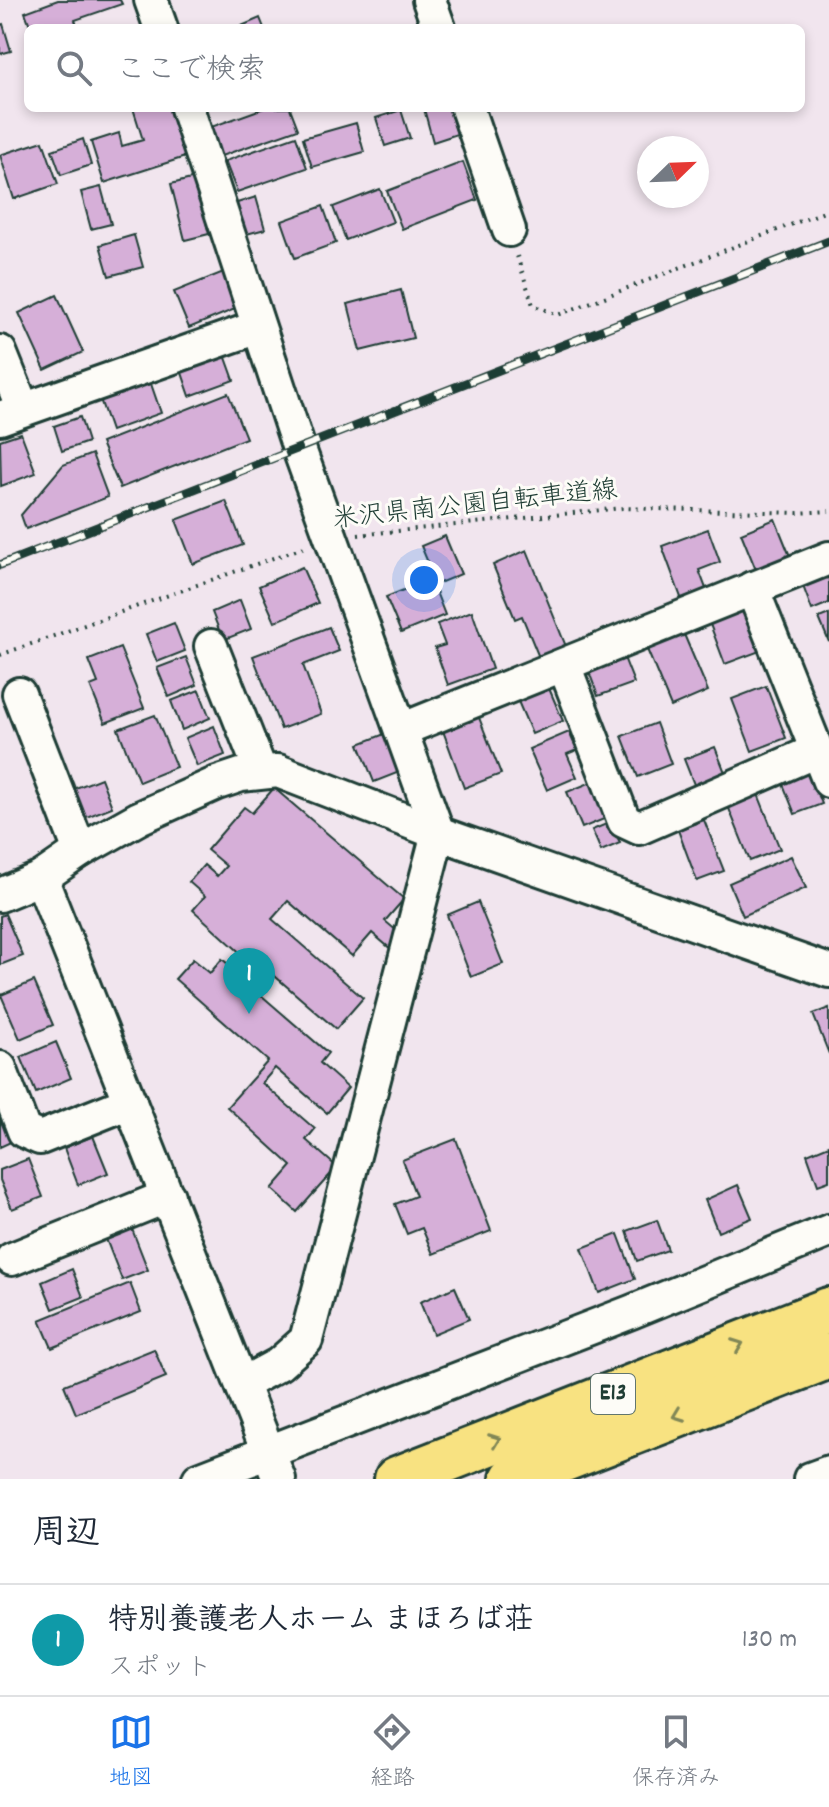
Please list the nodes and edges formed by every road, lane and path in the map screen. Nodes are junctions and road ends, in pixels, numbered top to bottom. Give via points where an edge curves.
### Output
1 (151, 0) edge
2 (429, 0) edge
3 (160, 24) edge
4 (438, 24) edge
5 (188, 112) edge
6 (468, 112) edge
7 (829, 210) edge
8 (509, 230) joint
9 (258, 327) junction
10 (0, 352) edge
11 (12, 413) edge
12 (829, 511) edge
13 (331, 537) junction
14 (829, 558) edge
15 (752, 588) junction
16 (211, 646) dead end
17 (0, 655) edge
18 (564, 665) junction
19 (19, 694) dead end
20 (401, 730) junction
21 (816, 751) junction
22 (261, 772) junction
23 (829, 781) edge
24 (438, 833) junction
25 (80, 851) junction
26 (41, 878) junction
27 (0, 895) edge
28 (829, 971) edge
29 (0, 1068) edge
30 (130, 1102) junction
31 (168, 1196) junction
32 (829, 1231) edge
33 (12, 1259) dead end
34 (829, 1310) edge
35 (829, 1356) edge
36 (242, 1384) junction
37 (274, 1466) edge
38 (829, 1472) edge
39 (199, 1479) edge
40 (397, 1479) edge
41 (513, 1479) edge
42 (810, 1479) edge

1 - 3 street
2 - 4 street
5 - 9 street
6 - 8 street
7 - 8 path via 558,315 533,305
9 - 11 street
9 - 13 street
10 - 11 street
12 - 13 path, 米沢県南公園自転車道線 via 622,508
13 - 17 path, 米沢県南公園自転車道線
13 - 20 street
14 - 15 street
15 - 18 street
15 - 21 street
16 - 22 street
18 - 20 street
18 - 21 street via 624,821 639,828
19 - 25 street
20 - 24 street
21 - 23 street
22 - 24 street via 299,777
22 - 25 street via 217,783
24 - 28 street
24 - 36 street via 306,1340 279,1364
25 - 26 street
26 - 27 street
26 - 30 street
29 - 30 street via 24,1131 40,1138
30 - 31 street
31 - 33 street
31 - 36 street
32 - 37 street
40 -> 34 highway, E13
35 -> 41 highway, E13
36 - 37 street
37 - 39 street
38 - 42 street

